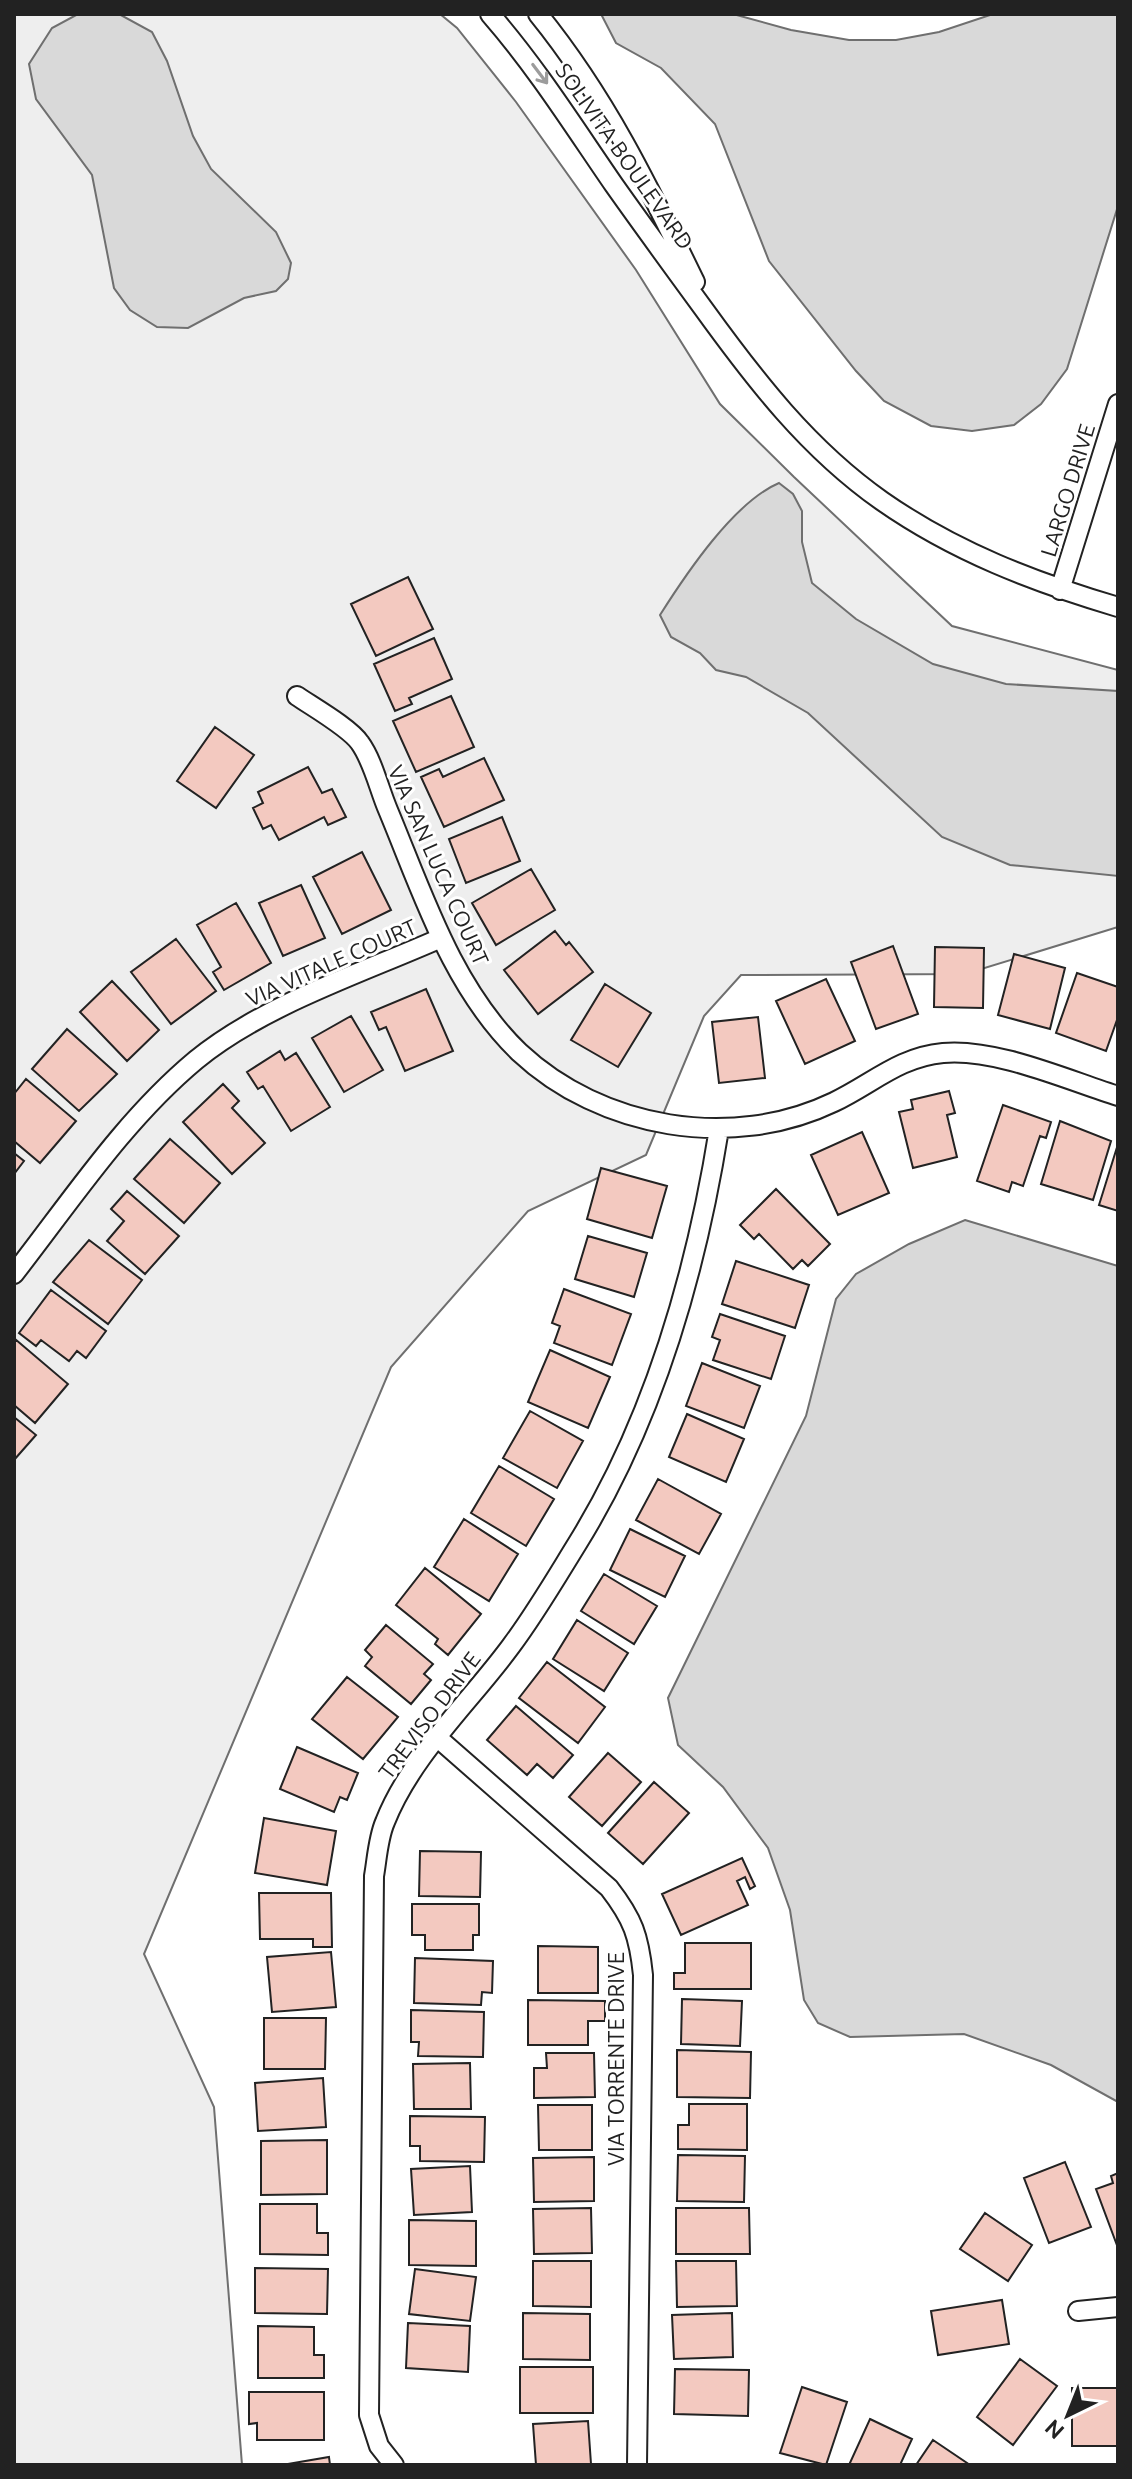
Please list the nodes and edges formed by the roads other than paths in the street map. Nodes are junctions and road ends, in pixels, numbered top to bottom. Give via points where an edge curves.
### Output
1 (490, 14) edge
2 (538, 14) edge
3 (717, 328) junction
4 (1118, 404) edge
5 (1060, 590) junction
6 (1118, 607) edge
7 (297, 696) dead end
8 (441, 938) junction
9 (1118, 1096) edge
10 (719, 1129) junction
11 (14, 1274) edge
12 (439, 1739) junction
13 (1118, 2307) edge
14 (1078, 2311) dead end
15 (394, 2465) edge
16 (637, 2465) edge

1 -> 3 street, SOLIVITA BOULEVARD via 560,102
2 - 3 street, SOLIVITA BOULEVARD via 624,137
3 - 5 street, SOLIVITA BOULEVARD via 780,410 880,500 954,546
4 - 5 street, LARGO DRIVE
5 - 6 street, SOLIVITA BOULEVARD
7 - 8 street, VIA SAN LUCA COURT via 359,741
8 - 10 street, VIA SAN LUCA COURT via 488,1018 545,1074 579,1095 642,1119
8 - 11 street, VIA VITALE COURT via 258,1019 197,1059 115,1143
9 - 10 street, VIA SAN LUCA COURT via 1001,1060 946,1053 900,1063 836,1102 807,1113
10 - 12 street, TREVISO DRIVE via 708,1196 676,1317 627,1449 579,1541 513,1644
12 - 15 street, TREVISO DRIVE via 406,1780 383,1825 374,1876 369,2415 379,2446
12 - 16 street, VIA TORRENTE DRIVE via 609,1888 630,1915 640,1943
13 - 14 street

